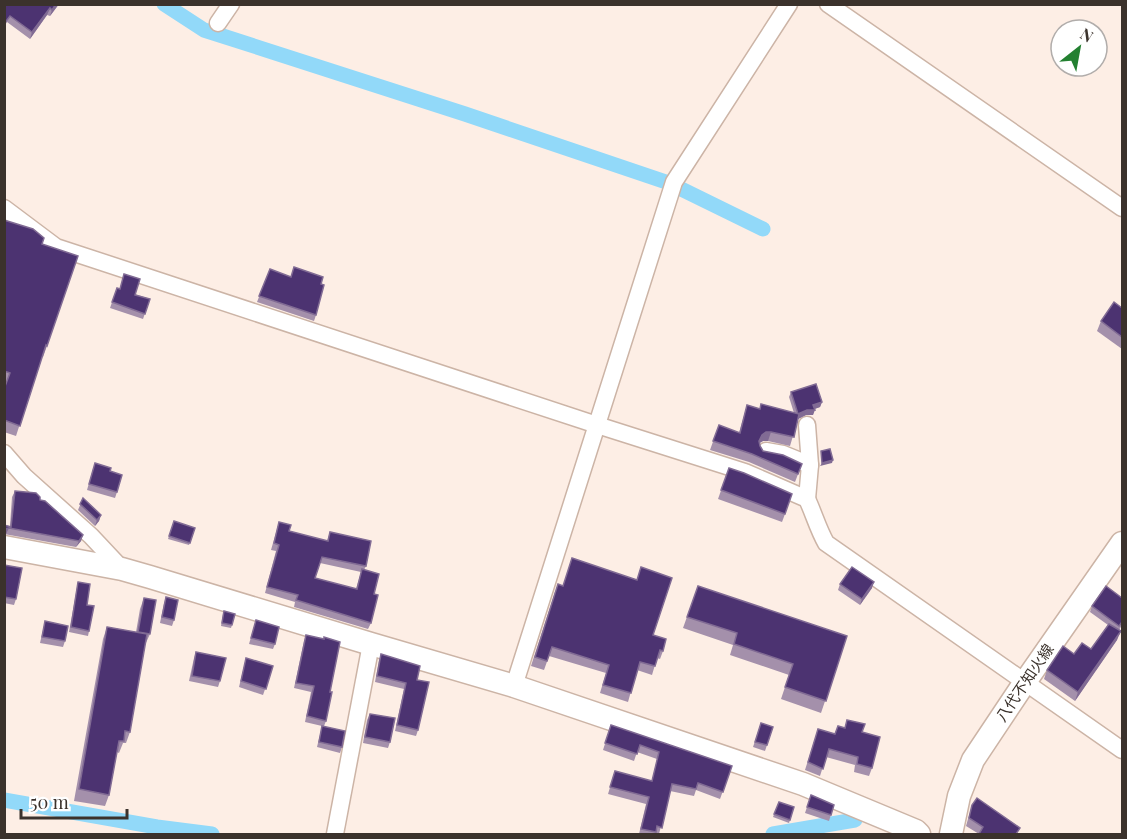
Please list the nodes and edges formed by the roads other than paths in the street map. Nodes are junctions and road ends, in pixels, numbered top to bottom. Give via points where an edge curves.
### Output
1 (231, 4) edge
2 (789, 4) edge
3 (828, 4) edge
4 (218, 23) dead end
5 (4, 208) edge
6 (1122, 208) edge
7 (597, 425) junction
8 (807, 425) dead end
9 (766, 451) edge
10 (4, 453) edge
11 (810, 465) junction
12 (807, 499) junction
13 (1122, 543) edge
14 (4, 547) edge
15 (122, 569) junction
16 (371, 644) junction
17 (1024, 682) junction
18 (514, 686) junction
19 (1122, 750) edge
20 (958, 796) junction
21 (917, 832) edge
22 (335, 834) edge
23 (951, 834) edge

1 - 4 street
2 - 7 street via 674,182
3 - 6 street
5 - 7 street via 56,247
7 - 12 street via 746,472
7 - 18 street
8 - 11 street
9 - 11 street
10 - 15 street
11 - 12 street
12 - 17 street via 826,543
13 - 17 street, 八代不知火線
14 - 15 street
15 - 16 street
16 - 18 street
16 - 22 street
17 - 19 street
17 - 20 street, 八代不知火線 via 973,760
18 - 21 street via 803,784
20 - 21 street via 934,828
20 - 23 street, 八代不知火線

